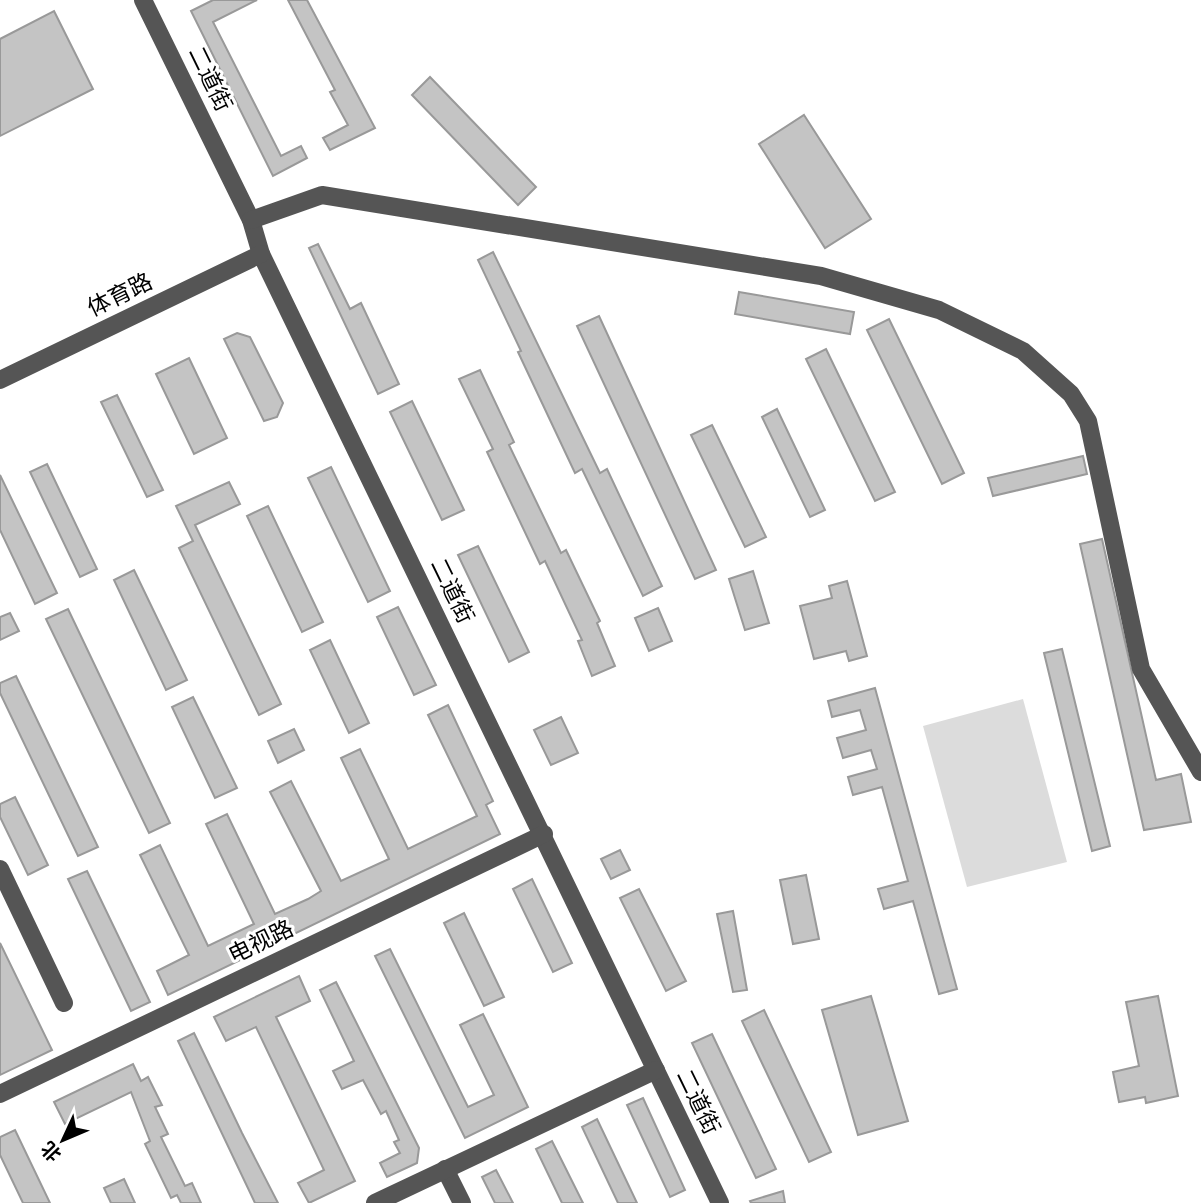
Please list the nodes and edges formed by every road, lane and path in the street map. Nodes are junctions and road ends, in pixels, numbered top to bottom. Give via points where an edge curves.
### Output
1 (143, 0) edge
2 (251, 220) junction
3 (261, 254) junction
4 (0, 380) edge
5 (1201, 772) edge
6 (544, 834) junction
7 (0, 869) edge
8 (64, 1003) dead end
9 (656, 1070) junction
10 (0, 1094) edge
11 (445, 1169) junction
12 (374, 1203) edge
13 (462, 1203) edge
14 (720, 1203) edge

1 - 2 street, 二道街
2 - 3 street, 二道街
2 - 5 street via 322,195 821,276 939,310 1023,351 1072,394 1088,421 1141,669
3 - 4 street, 体育路
3 - 6 street, 二道街
6 - 9 street, 二道街
6 - 10 street, 电视路
7 - 8 street
9 - 11 street
9 - 14 street, 二道街
11 - 12 street
11 - 13 street

